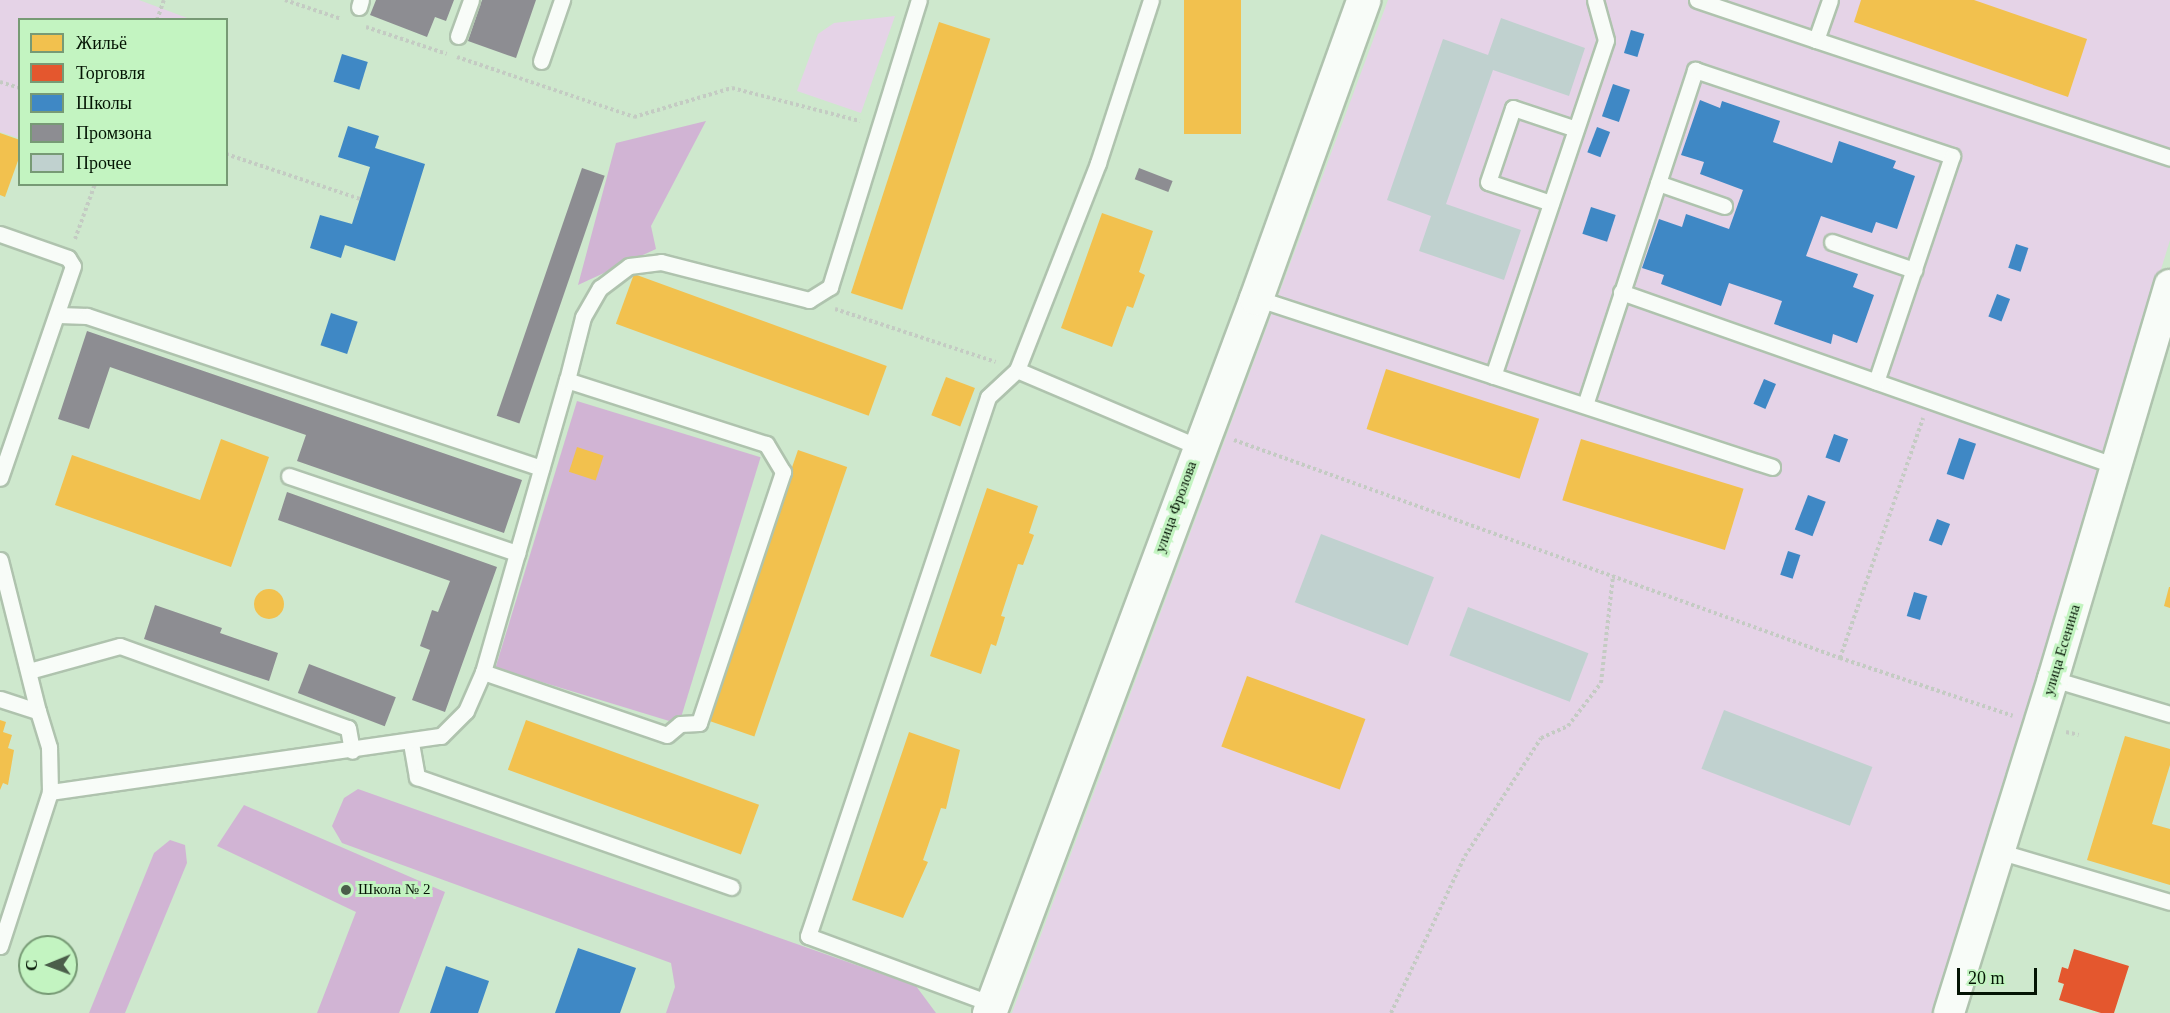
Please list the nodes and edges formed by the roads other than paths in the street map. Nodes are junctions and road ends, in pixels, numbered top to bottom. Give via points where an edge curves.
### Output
1 (471, 0) edge
2 (562, 0) edge
3 (919, 0) edge
4 (1151, 0) edge
5 (1363, 0) edge
6 (1595, 0) edge
7 (1697, 0) edge
8 (1830, 0) edge
9 (458, 36) dead end
10 (1816, 40) junction
11 (542, 61) dead end
12 (1576, 129) junction
13 (2170, 158) edge
14 (1658, 183) junction
15 (1551, 203) junction
16 (1724, 206) dead end
17 (0, 234) edge
18 (1832, 242) dead end
19 (1914, 270) junction
20 (2170, 285) edge
21 (1621, 292) junction
22 (1256, 298) junction
23 (59, 315) junction
24 (1017, 370) junction
25 (1494, 376) junction
26 (567, 380) junction
27 (1876, 382) junction
28 (1585, 405) junction
29 (1202, 438) junction
30 (2116, 466) junction
31 (1772, 467) dead end
32 (542, 468) junction
33 (289, 476) dead end
34 (0, 478) edge
35 (517, 553) junction
36 (0, 560) edge
37 (29, 671) junction
38 (483, 672) junction
39 (2053, 679) junction
40 (0, 699) edge
41 (38, 711) junction
42 (2170, 714) edge
43 (411, 743) junction
44 (351, 751) junction
45 (50, 792) junction
46 (1998, 851) junction
47 (731, 887) dead end
48 (2170, 902) edge
49 (0, 946) edge
50 (991, 1009) edge
51 (1949, 1013) edge

1 - 9 lane
2 - 11 lane
3 - 26 lane via 830,287 809,300 691,267 661,262 629,266 600,288 584,317
4 - 24 lane via 1098,163
5 - 22 street, улица Фролова
6 - 12 lane via 1606,40
7 - 10 lane
8 - 10 lane
10 - 13 lane
12 - 15 lane
12 - 15 lane via 1513,108 1488,182
14 - 16 lane
14 - 19 lane via 1695,70 1952,156
14 - 21 lane
15 - 25 lane
17 - 23 lane via 68,258 74,266
18 - 19 lane
19 - 27 lane
20 - 30 street, улица Есенина
21 - 27 lane
21 - 28 lane
22 - 25 lane
22 - 29 street, улица Фролова
23 - 32 lane via 87,316
23 - 34 lane
24 - 29 lane
24 - 50 lane via 988,397 808,936
25 - 28 lane
26 - 32 lane
26 - 38 lane via 765,444 783,472 699,723 680,724 667,735
27 - 30 lane
28 - 31 lane
29 - 50 street, улица Фролова
30 - 39 street, улица Есенина
32 - 35 lane
33 - 35 lane
35 - 38 lane
36 - 37 lane
37 - 41 lane
37 - 44 lane via 120,646 348,728
38 - 43 lane via 466,711 441,736
39 - 42 lane
39 - 46 street, улица Есенина
40 - 41 lane
41 - 45 lane via 49,747
43 - 44 lane
43 - 47 lane via 417,777
44 - 45 lane
45 - 49 lane
46 - 48 lane
46 - 51 street, улица Есенина

